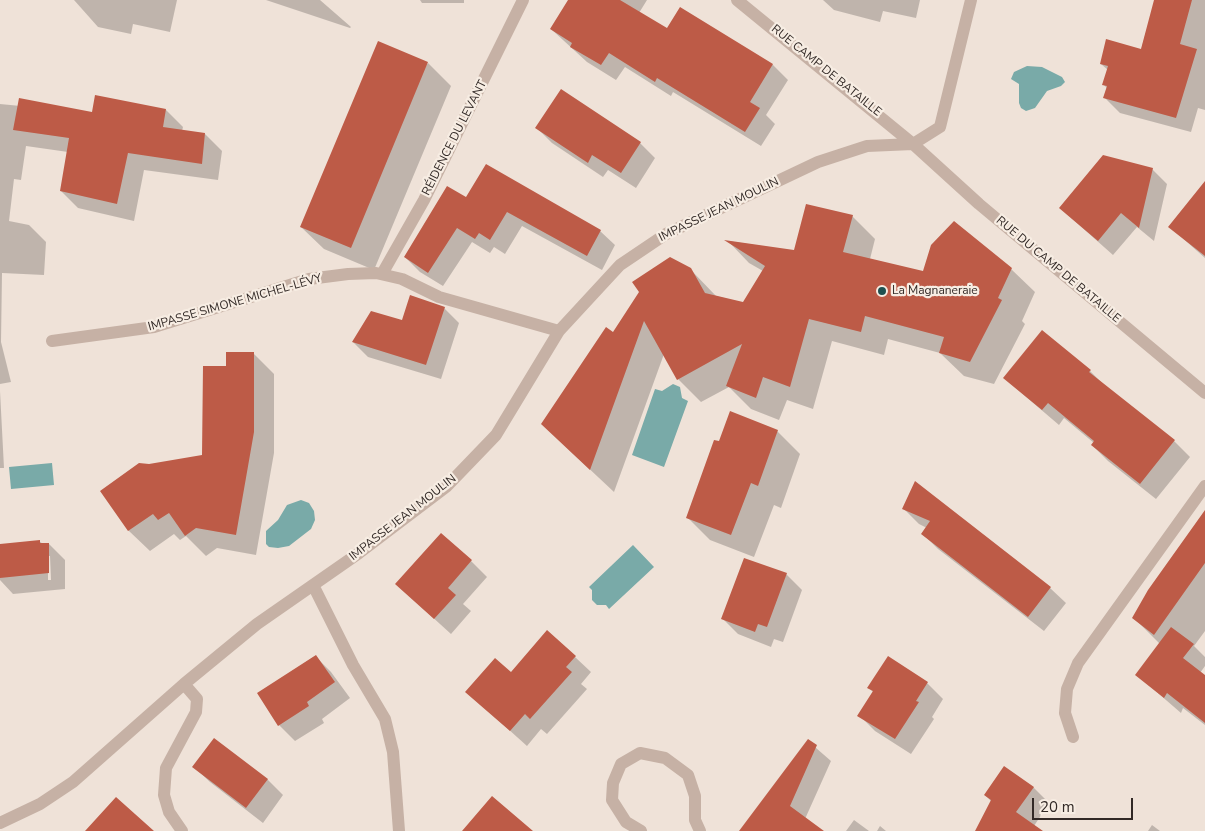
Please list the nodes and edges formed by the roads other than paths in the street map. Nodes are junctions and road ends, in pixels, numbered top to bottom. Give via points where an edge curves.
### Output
1 (523, 0) edge
2 (737, 0) edge
3 (971, 0) edge
4 (913, 144) junction
5 (382, 274) junction
6 (559, 332) junction
7 (52, 341) dead end
8 (1205, 393) edge
9 (1205, 486) edge
10 (313, 585) junction
11 (184, 684) junction
12 (1073, 737) dead end
13 (17, 814) junction
14 (0, 822) edge
15 (5, 831) edge
16 (182, 831) edge
17 (399, 831) edge
18 (641, 831) edge
19 (700, 831) edge

1 - 5 street, RÉIDENCE DU LEVANT via 424,200
2 - 4 street, RUE CAMP DE BATAILLE
3 - 4 street via 940,127
4 - 6 street, IMPASSE JEAN MOULIN via 867,146 818,162 666,234 620,265
4 - 8 street, RUE DU CAMP DE BATAILLE via 979,204
5 - 6 street, IMPASSE SIMONE MICHEL-LÉVY via 402,279 439,298
5 - 7 street, IMPASSE SIMONE MICHEL-LÉVY via 309,279 154,327
6 - 10 street, IMPASSE JEAN MOULIN via 496,436 466,467 446,487
9 - 12 street via 1078,663 1067,689 1065,713
10 - 11 street, IMPASSE JEAN MOULIN via 257,624
10 - 17 street via 353,665 385,719 393,752
11 - 13 street, IMPASSE JEAN MOULIN via 73,782 40,804
11 - 16 street via 197,698 196,712 166,768 164,795 169,812
13 - 14 street, IMPASSE JEAN MOULIN
13 - 15 street
18 - 19 street via 626,822 612,800 613,783 622,764 640,753 665,758 688,775

